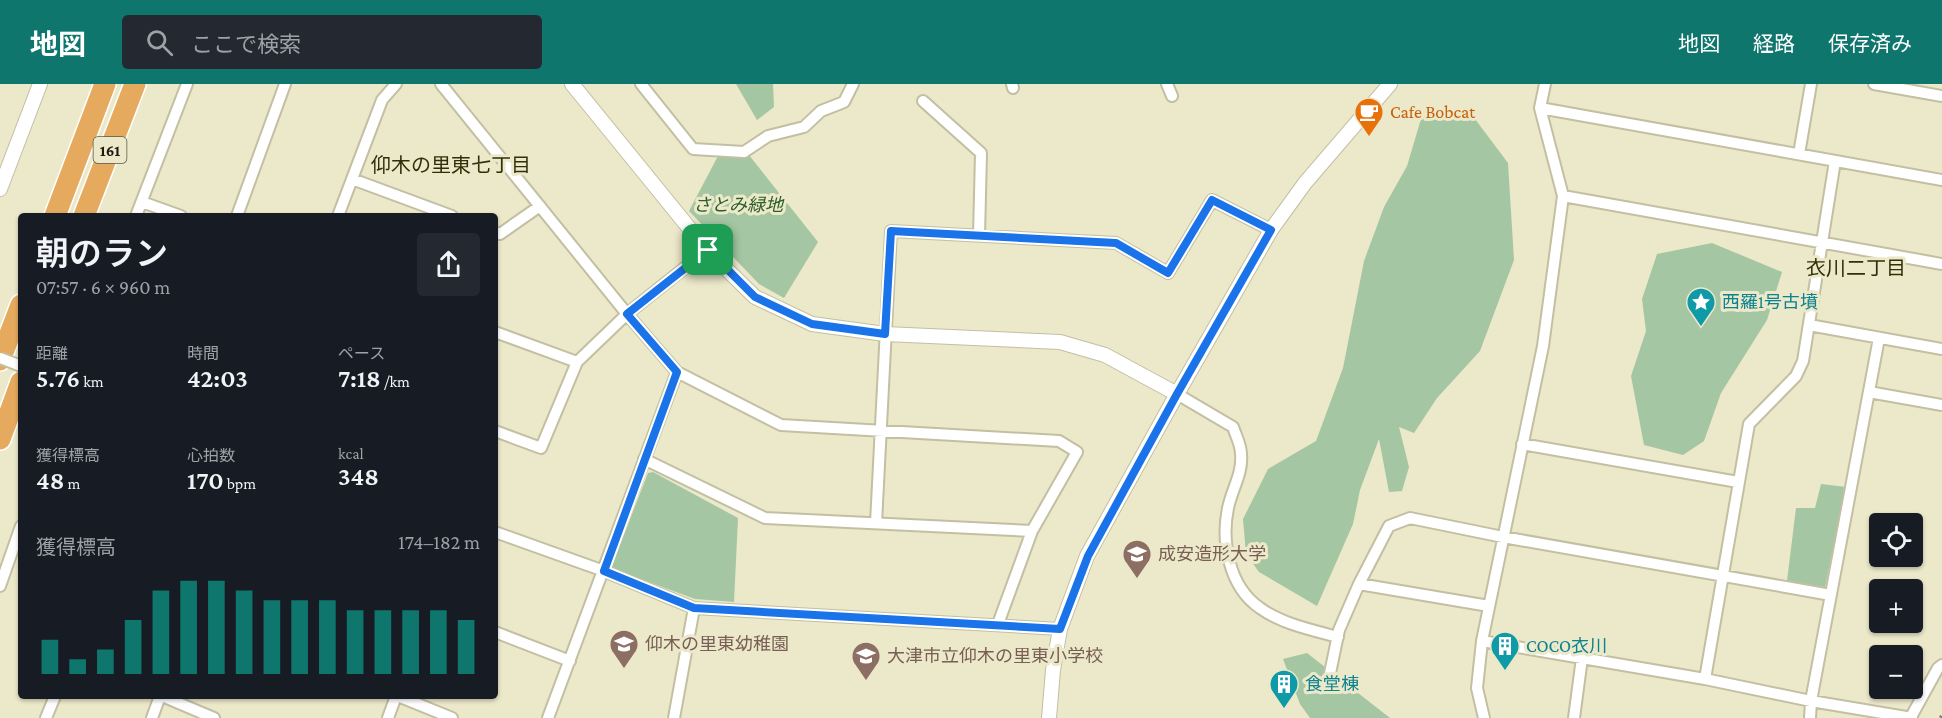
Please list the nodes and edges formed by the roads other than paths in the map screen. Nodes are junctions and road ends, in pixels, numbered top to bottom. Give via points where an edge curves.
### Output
1 (40, 84) edge
2 (105, 84) edge
3 (135, 84) edge
4 (187, 84) edge
5 (285, 84) edge
6 (396, 84) edge
7 (441, 84) edge
8 (572, 84) edge
9 (641, 84) edge
10 (853, 84) edge
11 (1167, 84) edge
12 (1390, 84) edge
13 (1545, 84) edge
14 (1811, 84) edge
15 (1874, 84) edge
16 (1172, 96) dead end
17 (1942, 96) edge
18 (923, 101) dead end
19 (1540, 108) junction
20 (1799, 154) junction
21 (1834, 161) junction
22 (352, 178) junction
23 (1942, 180) edge
24 (0, 189) edge
25 (1563, 196) junction
26 (142, 202) junction
27 (540, 206) junction
28 (56, 213) edge
29 (85, 213) edge
30 (137, 213) edge
31 (173, 213) edge
32 (238, 213) edge
33 (339, 213) edge
34 (444, 213) edge
35 (1271, 230) junction
36 (498, 233) edge
37 (979, 236) junction
38 (1822, 242) junction
39 (708, 250) junction
40 (1942, 264) edge
41 (18, 313) edge
42 (627, 314) junction
43 (1809, 325) junction
44 (498, 333) edge
45 (885, 334) junction
46 (1879, 338) junction
47 (1942, 349) edge
48 (0, 359) edge
49 (577, 362) junction
50 (18, 365) edge
51 (677, 372) junction
52 (18, 390) edge
53 (1869, 392) junction
54 (1177, 394) junction
55 (1942, 405) edge
56 (881, 431) junction
57 (498, 432) edge
58 (0, 439) edge
59 (1522, 444) junction
60 (644, 459) junction
61 (1738, 482) junction
62 (876, 523) junction
63 (1032, 531) junction
64 (498, 533) edge
65 (18, 535) edge
66 (1503, 537) junction
67 (604, 571) junction
68 (1722, 576) junction
69 (1359, 584) junction
70 (0, 586) edge
71 (1831, 595) junction
72 (1489, 606) junction
73 (694, 608) junction
74 (998, 624) junction
75 (1060, 629) junction
76 (498, 633) edge
77 (1338, 637) junction
78 (1482, 641) junction
79 (1582, 658) junction
80 (570, 661) junction
81 (1942, 665) edge
82 (1329, 678) dead end
83 (1705, 679) junction
84 (54, 699) edge
85 (160, 699) edge
86 (168, 699) edge
87 (396, 699) edge
88 (404, 699) edge
89 (1811, 701) junction
90 (46, 718) edge
91 (152, 718) edge
92 (214, 718) edge
93 (388, 718) edge
94 (452, 718) edge
95 (548, 718) edge
96 (674, 718) edge
97 (1049, 718) edge
98 (1484, 718) edge
99 (1574, 718) edge
100 (1810, 718) edge
101 (1911, 718) edge

1 - 24 street
2 - 28 highway, 161
3 - 29 highway, 161
4 - 26 street
5 - 32 street
6 - 22 street via 382,100
7 - 27 street
8 - 39 street
9 - 10 street via 693,149 744,152 768,136 804,127 821,111 844,102
11 - 16 street
12 - 35 street via 1305,183
13 - 19 street
14 - 20 street
15 - 17 street
18 - 37 street via 981,153
19 - 20 street
19 - 25 street
20 - 21 street
21 - 23 street
21 - 38 street
22 - 33 street
22 - 34 street
25 - 38 street
25 - 59 street via 1543,346
26 - 30 street
26 - 31 street
27 - 36 street
27 - 42 street
35 - 37 street via 1212,200 1168,273 1116,243
35 - 54 street
37 - 45 street via 891,231
38 - 40 street
38 - 43 street
39 - 42 street
39 - 45 street via 755,297 812,324
41 - 48 highway
42 - 49 street
42 - 51 street
43 - 46 street
43 - 61 street via 1803,361 1796,376 1749,424
44 - 49 street
45 - 54 street via 1060,342 1105,355
45 - 56 street
46 - 47 street
46 - 53 street
48 - 50 street, bridge
49 - 57 street via 541,448
51 - 56 street via 781,425
51 - 60 street
52 - 58 highway
53 - 55 street
53 - 71 street
54 - 75 street via 1088,556
54 - 77 street via 1233,427 1239,444 1239,475 1228,507 1225,536 1237,584 1258,608 1288,623
56 - 62 street
56 - 63 street via 1059,441 1077,452
59 - 61 street
59 - 66 street
60 - 62 street via 765,518
60 - 67 street
61 - 68 street
62 - 63 street
63 - 74 street
64 - 67 street
65 - 70 street
66 - 68 street
66 - 69 street via 1410,518 1389,526
66 - 72 street
67 - 73 street
67 - 80 street
68 - 71 street
68 - 83 street
69 - 72 street
69 - 77 street
71 - 89 street
72 - 78 street
73 - 74 street
73 - 96 street
74 - 75 street
75 - 97 street
76 - 80 street
77 - 82 street
78 - 79 street
78 - 98 street via 1477,688
79 - 83 street
79 - 99 street
80 - 95 street
81 - 101 street
83 - 89 street
84 - 90 street
85 - 91 street
86 - 92 street
87 - 93 street
88 - 94 street
89 - 100 street
89 - 101 street

